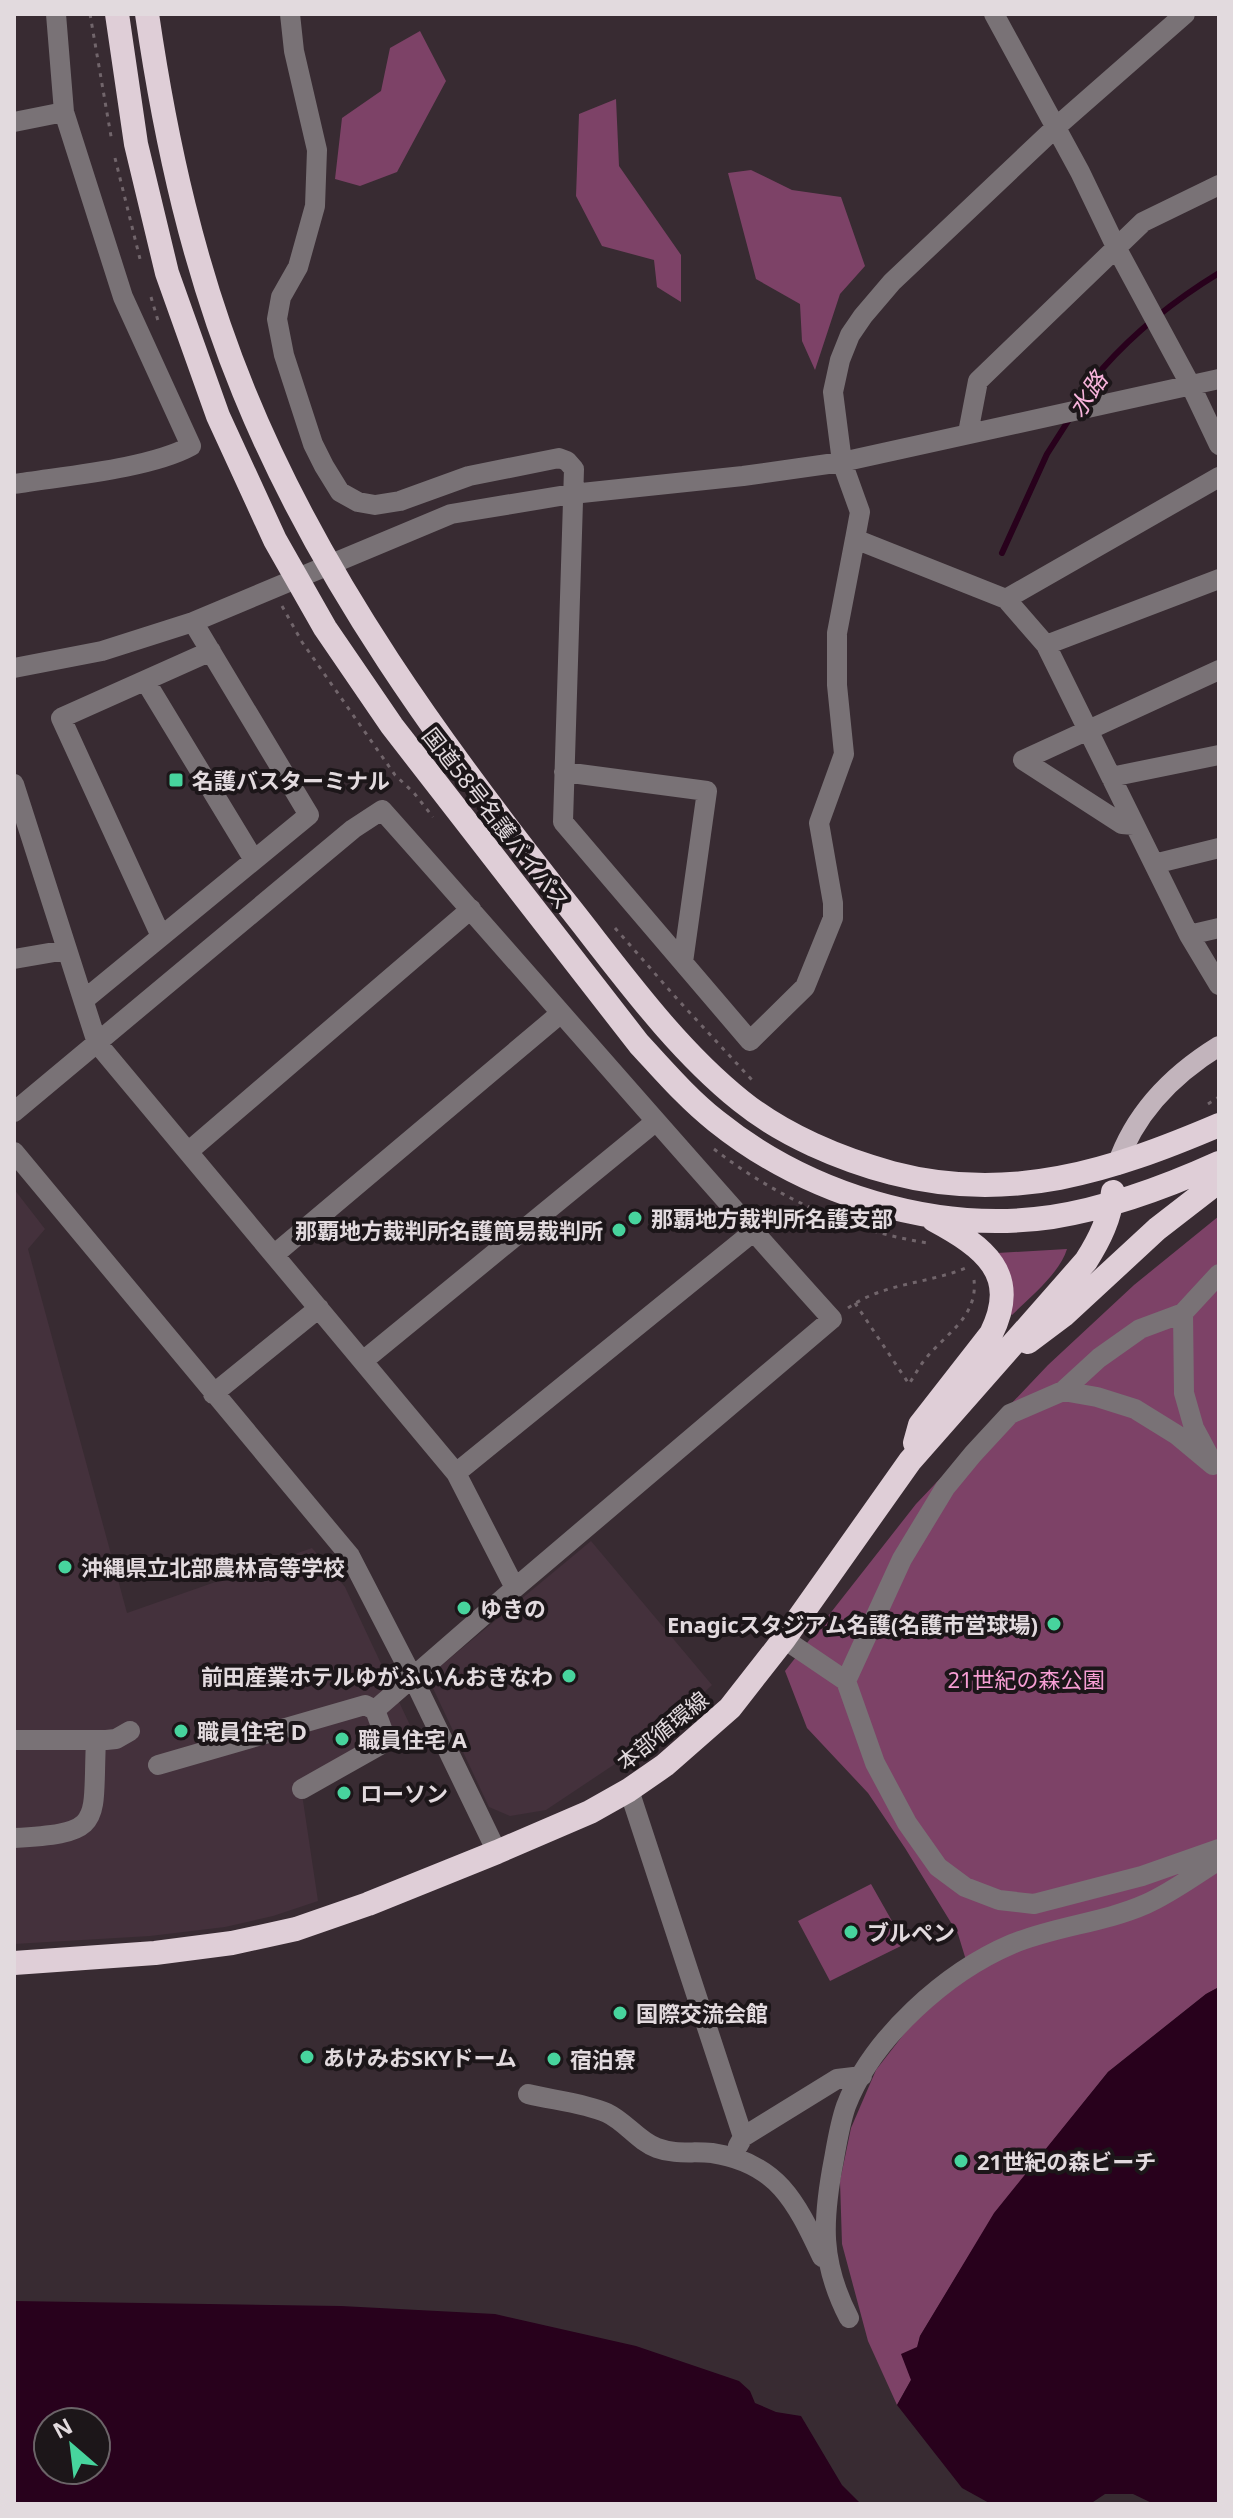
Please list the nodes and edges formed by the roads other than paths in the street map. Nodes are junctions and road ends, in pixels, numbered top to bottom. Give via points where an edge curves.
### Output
1 (56, 14) edge
2 (117, 14) edge
3 (147, 14) edge
4 (290, 14) edge
5 (994, 14) edge
6 (1185, 14) edge
7 (64, 112) junction
8 (14, 122) edge
9 (1055, 128) junction
10 (1219, 185) edge
11 (1117, 249) junction
12 (1219, 379) edge
13 (1191, 386) junction
14 (968, 433) junction
15 (1219, 445) edge
16 (842, 462) junction
17 (1219, 477) edge
18 (14, 484) edge
19 (572, 494) junction
20 (855, 539) junction
21 (329, 566) junction
22 (1219, 579) edge
23 (296, 581) junction
24 (1006, 599) junction
25 (193, 622) junction
26 (1046, 645) junction
27 (211, 651) junction
28 (14, 668) edge
29 (1219, 670) edge
30 (146, 682) junction
31 (1088, 730) junction
32 (1219, 755) edge
33 (564, 772) junction
34 (1111, 777) junction
35 (14, 784) edge
36 (19, 819) edge
37 (1134, 825) junction
38 (1219, 848) edge
39 (254, 860) junction
40 (1154, 864) junction
41 (471, 909) junction
42 (1219, 928) edge
43 (160, 934) junction
44 (1189, 935) junction
45 (66, 950) junction
46 (14, 959) edge
47 (683, 962) junction
48 (1219, 985) edge
49 (84, 1000) junction
50 (561, 1013) junction
51 (97, 1043) junction
52 (639, 1044) junction
53 (1219, 1046) edge
54 (611, 1068) junction
55 (14, 1112) edge
56 (655, 1122) junction
57 (1219, 1125) edge
58 (189, 1151) junction
59 (14, 1152) edge
60 (1219, 1163) edge
61 (1117, 1165) junction
62 (1219, 1181) edge
63 (1112, 1203) junction
64 (924, 1214) junction
65 (753, 1232) junction
66 (275, 1254) junction
67 (1219, 1274) edge
68 (319, 1308) junction
69 (1183, 1313) junction
70 (363, 1361) junction
71 (990, 1370) junction
72 (1063, 1391) junction
73 (213, 1394) junction
74 (910, 1461) junction
75 (1216, 1469) edge
76 (456, 1473) junction
77 (515, 1588) junction
78 (784, 1639) junction
79 (413, 1678) junction
80 (846, 1681) junction
81 (375, 1710) junction
82 (130, 1731) dead end
83 (14, 1740) edge
84 (96, 1740) junction
85 (158, 1765) dead end
86 (302, 1789) dead end
87 (629, 1790) junction
88 (14, 1838) edge
89 (1219, 1849) edge
90 (497, 1852) junction
91 (1219, 1860) edge
92 (14, 1963) edge
93 (862, 2076) junction
94 (528, 2094) dead end
95 (743, 2137) junction
96 (731, 2156) junction
97 (829, 2271) junction
98 (849, 2318) dead end

1 - 7 street
2 - 23 highway, 国道58号名護バイパス via 136,144 167,273 223,427
3 - 21 highway, 国道58号名護バイパス via 185,215 223,336 263,436
4 - 19 street via 317,150 315,206 277,319 284,355 324,466 340,492 375,505 469,476 559,458 574,469
5 - 9 street
6 - 9 street
7 - 8 street
7 - 18 street via 123,297 191,446 176,455
9 - 11 street
9 - 16 street via 892,282 850,335 833,392
10 - 11 street via 1143,222
11 - 13 street
11 - 14 street via 978,381
12 - 13 street
13 - 14 street
13 - 15 street
14 - 16 street
16 - 19 street
16 - 20 street via 860,512
17 - 24 street
19 - 21 street via 451,514
19 - 33 street
20 - 24 street
20 - 47 street via 837,633 844,754 819,823 833,918 805,987 750,1041
21 - 23 street
21 - 61 highway, 国道58号名護バイパス via 417,702 561,897 648,1007 743,1102 835,1153 935,1182 1034,1183
22 - 26 street
23 - 25 street
23 - 52 highway, 国道58号名護バイパス via 392,726
24 - 26 street
25 - 27 street
25 - 28 street via 102,651
26 - 31 street
27 - 30 street
27 - 39 street via 309,815
29 - 31 street
30 - 39 street
30 - 43 street via 61,718
31 - 34 street
31 - 37 street via 1023,760 1122,824
32 - 34 street
33 - 47 street via 563,822
33 - 47 street via 707,791
34 - 37 street
35 - 36 street
36 - 45 street
37 - 40 street
38 - 40 street
39 - 43 street
40 - 44 street
41 - 50 street
41 - 51 street via 382,810
41 - 58 street
42 - 44 street
43 - 49 street
44 - 48 street
45 - 46 street
45 - 49 street
49 - 51 street
50 - 54 street
50 - 66 street
51 - 55 street
51 - 58 street
52 - 54 street
52 - 64 highway, 国道58号名護バイパス via 715,1120 757,1150 819,1183
53 - 61 main road, 本部循環線 via 1169,1082 1148,1105
54 - 56 street
56 - 65 street
56 - 70 street
57 - 61 highway, 国道58号名護バイパス
58 - 66 street
59 - 73 street
60 - 63 highway, 国道58号名護バイパス
61 - 63 highway, 本部循環線
62 - 71 highway via 1157,1229 1064,1315
63 - 64 highway, 国道58号名護バイパス via 1051,1217 998,1220
63 - 71 highway, 本部循環線 via 1086,1261
64 - 74 highway via 985,1253 998,1270 1002,1293 991,1334 920,1425
65 - 76 street
65 - 77 street via 832,1319
66 - 68 street
67 - 69 street
68 - 70 street
68 - 73 street
69 - 72 street via 1140,1329
69 - 75 street via 1184,1393 1194,1428
70 - 76 street
71 - 74 highway, 本部循環線
72 - 75 street via 1135,1409 1177,1435
72 - 80 street via 1010,1414 945,1488 902,1559
73 - 79 street via 350,1556
74 - 78 highway, 本部循環線
76 - 77 street
77 - 79 street
78 - 80 street
78 - 87 highway, 本部循環線 via 709,1729
79 - 81 street
79 - 90 street
80 - 89 street via 875,1763 907,1823 938,1867 965,1887 999,1900 1034,1904
81 - 85 street via 365,1705
81 - 86 street via 384,1734 380,1745
82 - 84 street via 116,1739
83 - 84 street
84 - 88 street via 93,1812 86,1824 64,1834
87 - 90 highway, 本部循環線
87 - 95 street
90 - 92 highway, 本部循環線 via 271,1936 155,1953
91 - 93 street via 1147,1903 1011,1945 975,1964 913,2012 879,2048
93 - 95 street via 837,2079
93 - 97 street via 846,2106 830,2178 825,2245
94 - 96 street via 606,2112 646,2144 672,2153
95 - 96 street
96 - 97 street via 781,2184
97 - 98 street

